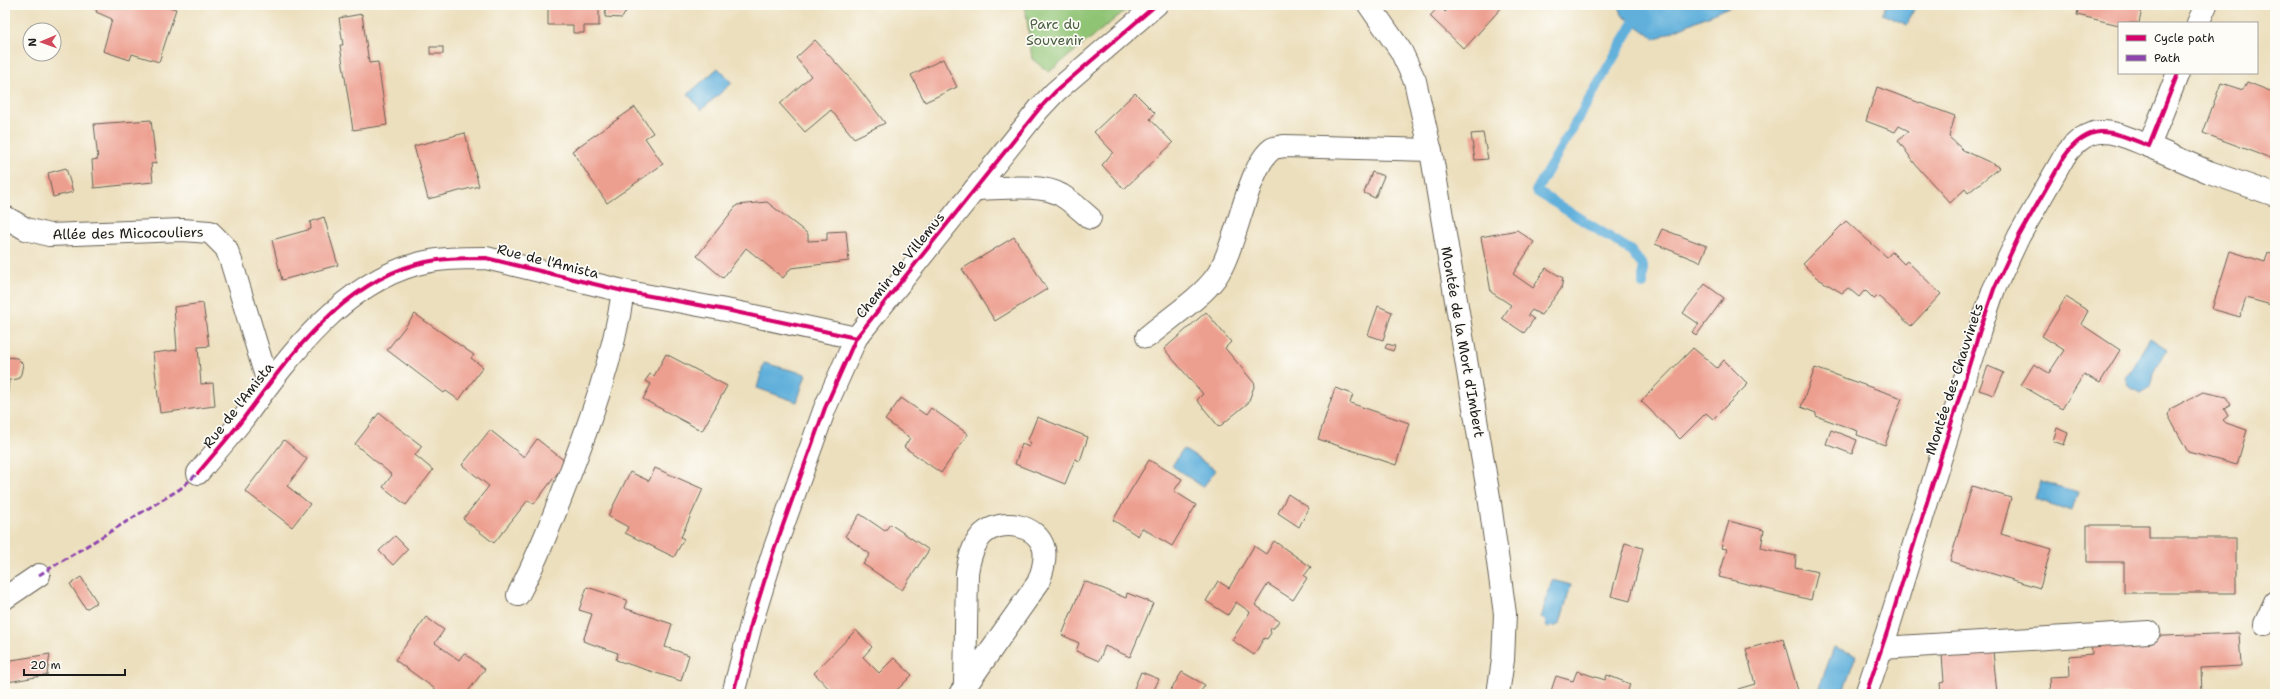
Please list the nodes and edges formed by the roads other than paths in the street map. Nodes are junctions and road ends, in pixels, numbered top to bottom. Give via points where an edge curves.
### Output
1 (1156, 5) edge
2 (1368, 5) edge
3 (2206, 5) edge
4 (2198, 22) edge
5 (2178, 74) edge
6 (2149, 146) junction
7 (1430, 150) junction
8 (975, 189) junction
9 (2275, 194) edge
10 (5, 217) edge
11 (1090, 218) dead end
12 (623, 291) junction
13 (1147, 337) dead end
14 (856, 338) junction
15 (268, 383) junction
16 (198, 473) dead end
17 (39, 576) dead end
18 (518, 595) dead end
19 (5, 598) edge
20 (2275, 602) edge
21 (2266, 624) dead end
22 (2149, 632) dead end
23 (1882, 648) junction
24 (962, 689) edge
25 (733, 694) edge
26 (1498, 694) edge
27 (1866, 694) edge

1 - 8 street, Chemin de Villemus via 1055,92
2 - 7 street, Montée de la Mort d'Imbert via 1401,51 1415,81
3 - 4 street
5 - 6 street
6 - 9 street, Montée des Chauvinets via 2209,172
6 - 23 street, Montée des Chauvinets via 2113,132 2095,132 2083,138 2064,158 2018,236 1994,289 1980,330
7 - 13 street via 1284,146 1273,148 1256,170 1239,224 1217,276 1208,287
7 - 26 street, Montée de la Mort d'Imbert via 1491,509 1504,606 1505,632
8 - 11 street via 1035,189 1061,194
8 - 14 street, Chemin de Villemus
10 - 15 street, Allée des Micocouliers via 26,230 49,235 182,230 210,232 226,248 231,261
12 - 14 street, Rue de l'Amista
12 - 15 street, Rue de l'Amista via 486,258 416,264 352,296 324,320
12 - 18 street via 608,358 581,445 546,534
14 - 25 street, Chemin de Villemus via 825,408 773,553
15 - 16 street, Rue de l'Amista via 242,420
17 - 19 street
20 - 21 street
22 - 23 street
23 - 27 street, Montée des Chauvinets
24 - 24 street via 1038,582 1042,572 1044,550 1031,530 1013,526 993,528 983,534 972,552 967,573

